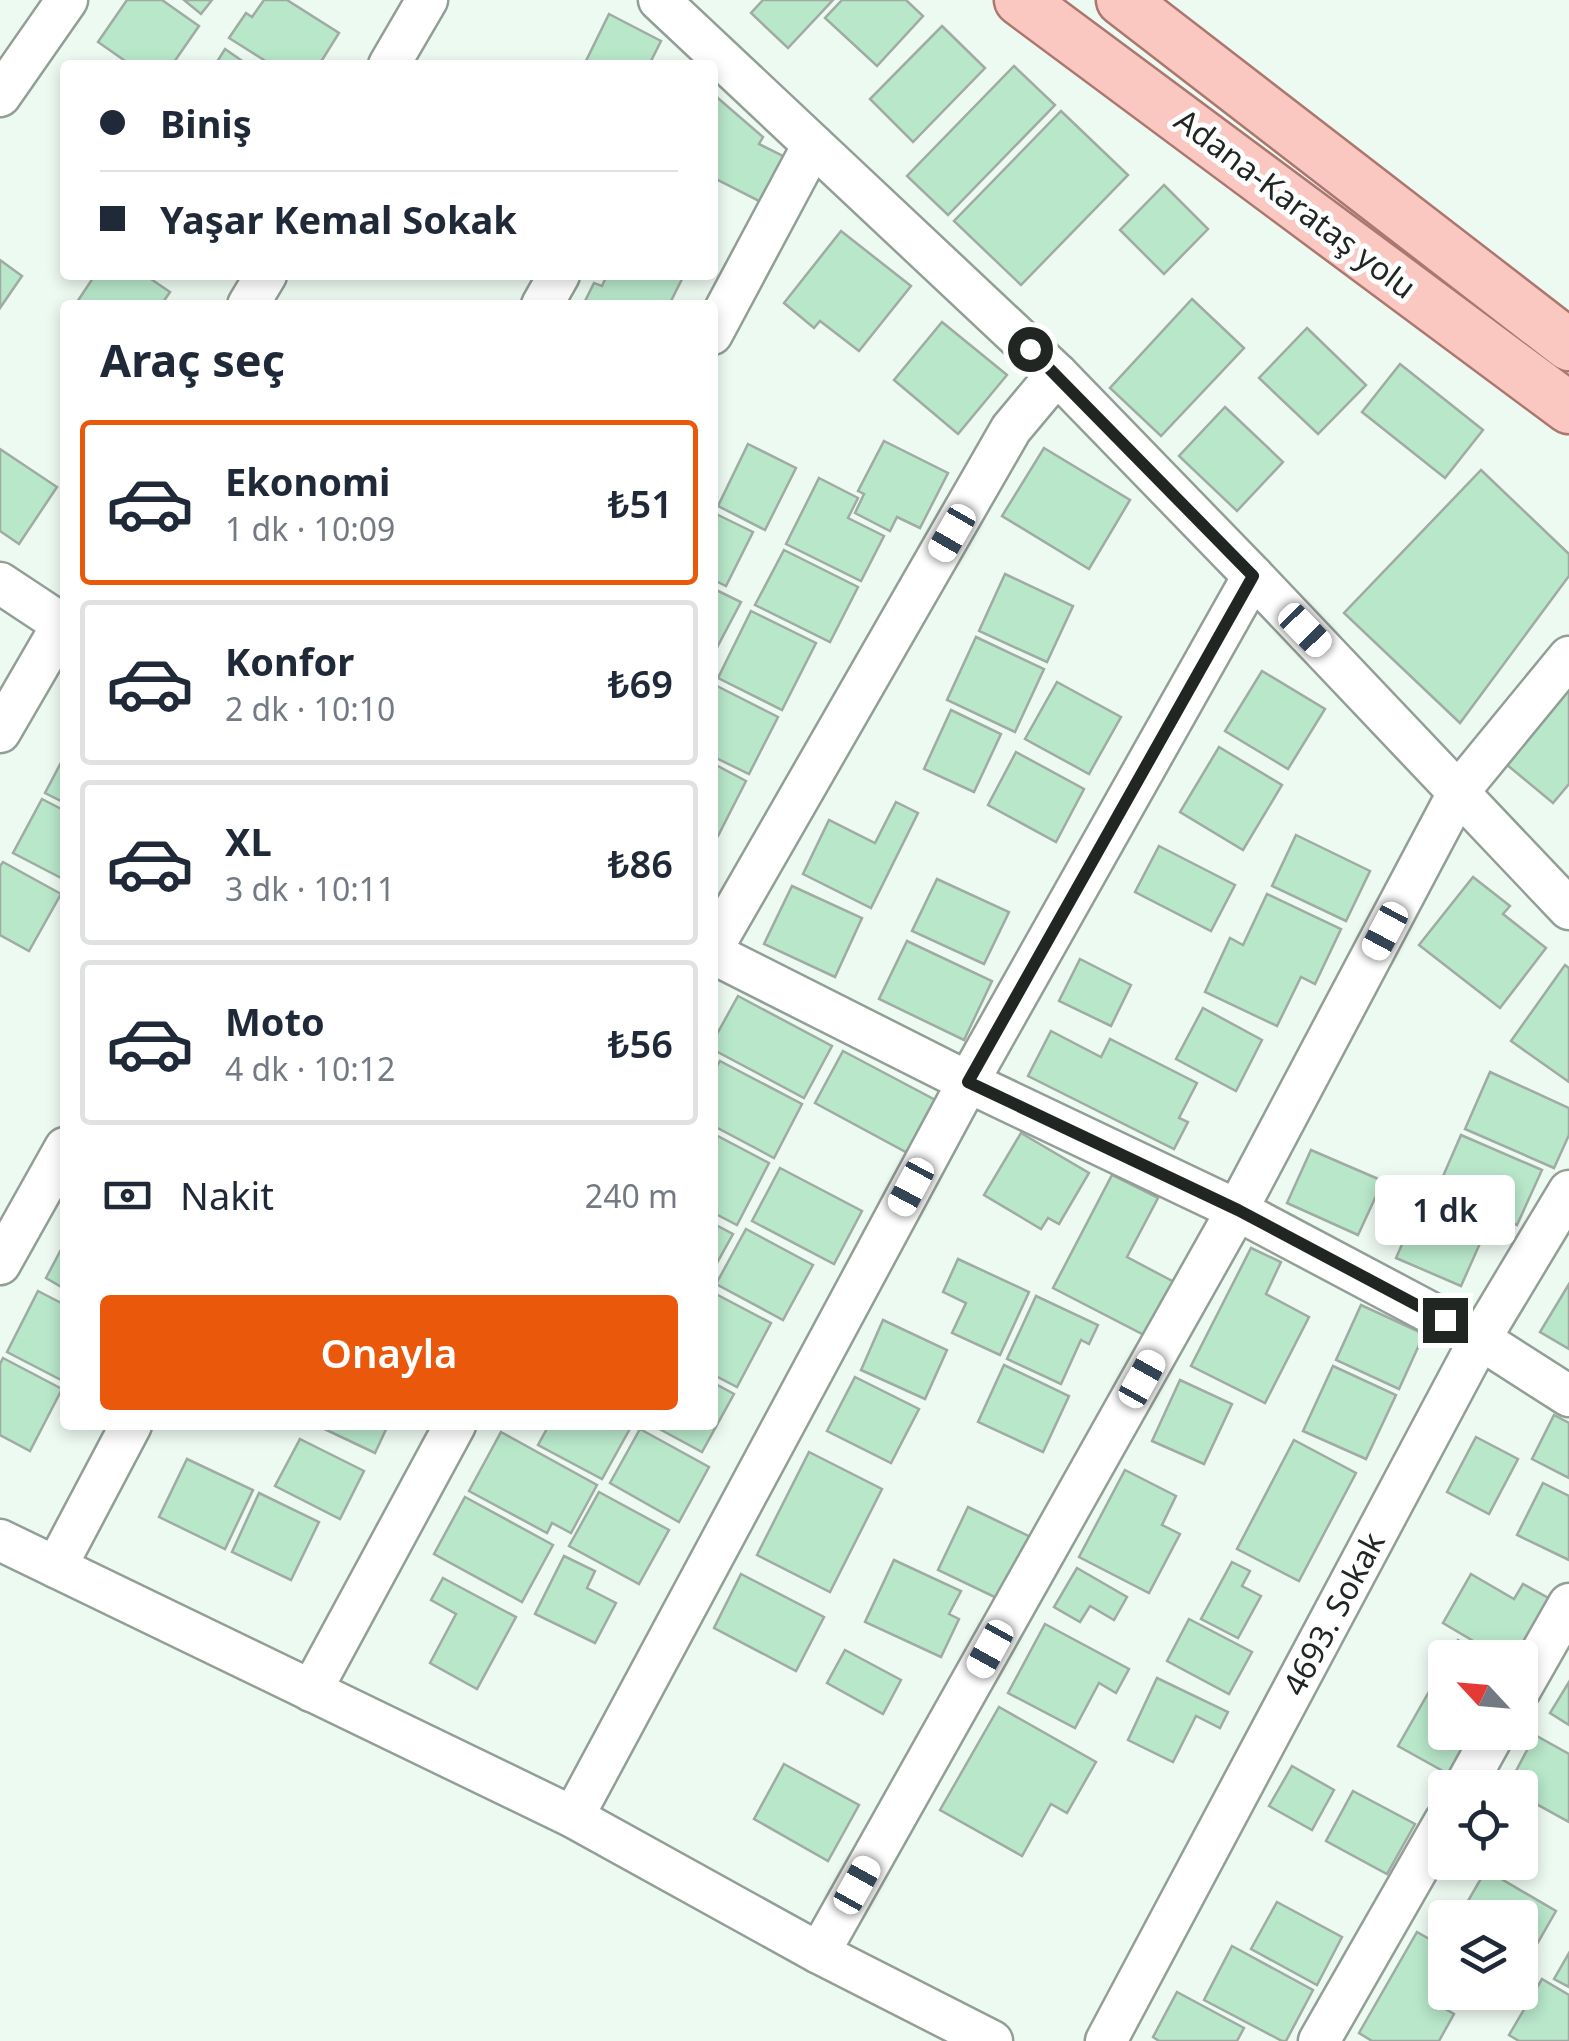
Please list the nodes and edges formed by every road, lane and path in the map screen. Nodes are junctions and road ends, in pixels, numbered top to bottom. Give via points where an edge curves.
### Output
1 (67, 0) edge
2 (427, 0) edge
3 (659, 0) edge
4 (1020, 0) edge
5 (1122, 0) edge
6 (688, 50) edge
7 (392, 60) edge
8 (718, 73) edge
9 (0, 96) edge
10 (813, 145) junction
11 (718, 323) edge
12 (1569, 344) edge
13 (1057, 374) junction
14 (1569, 408) edge
15 (1253, 576) junction
16 (0, 583) edge
17 (60, 620) edge
18 (60, 630) edge
19 (1569, 657) edge
20 (0, 732) edge
21 (1459, 791) junction
22 (1569, 909) edge
23 (718, 941) edge
24 (718, 954) edge
25 (968, 1082) junction
26 (60, 1157) edge
27 (1569, 1191) edge
28 (1238, 1210) junction
29 (0, 1264) edge
30 (1480, 1339) junction
31 (1569, 1396) edge
32 (128, 1430) edge
33 (452, 1430) edge
34 (0, 1540) edge
35 (56, 1567) junction
36 (1569, 1604) edge
37 (1538, 1658) edge
38 (312, 1691) junction
39 (573, 1817) junction
40 (1428, 1851) edge
41 (819, 1953) junction
42 (992, 2041) edge
43 (1106, 2041) edge
44 (1319, 2041) edge

1 - 9 street
2 - 7 street
3 - 6 street
4 - 14 main road, Adana-Karataş yolu
5 - 12 main road, Adana-Karataş yolu
8 - 10 street
10 - 11 street
10 - 13 street
13 - 15 street
13 - 23 street via 1011,429
15 - 21 street
15 - 25 street
16 - 17 street
18 - 20 street
19 - 21 street
21 - 22 street
21 - 28 street
24 - 25 street
25 - 28 street
25 - 39 street
26 - 29 street
27 - 30 street, 4693. Sokak
28 - 30 street
28 - 41 street
30 - 31 street
30 - 43 street, 4693. Sokak
32 - 35 street
33 - 38 street
34 - 35 street
35 - 38 street
36 - 37 street
38 - 39 street
39 - 41 street
40 - 44 street
41 - 42 street

